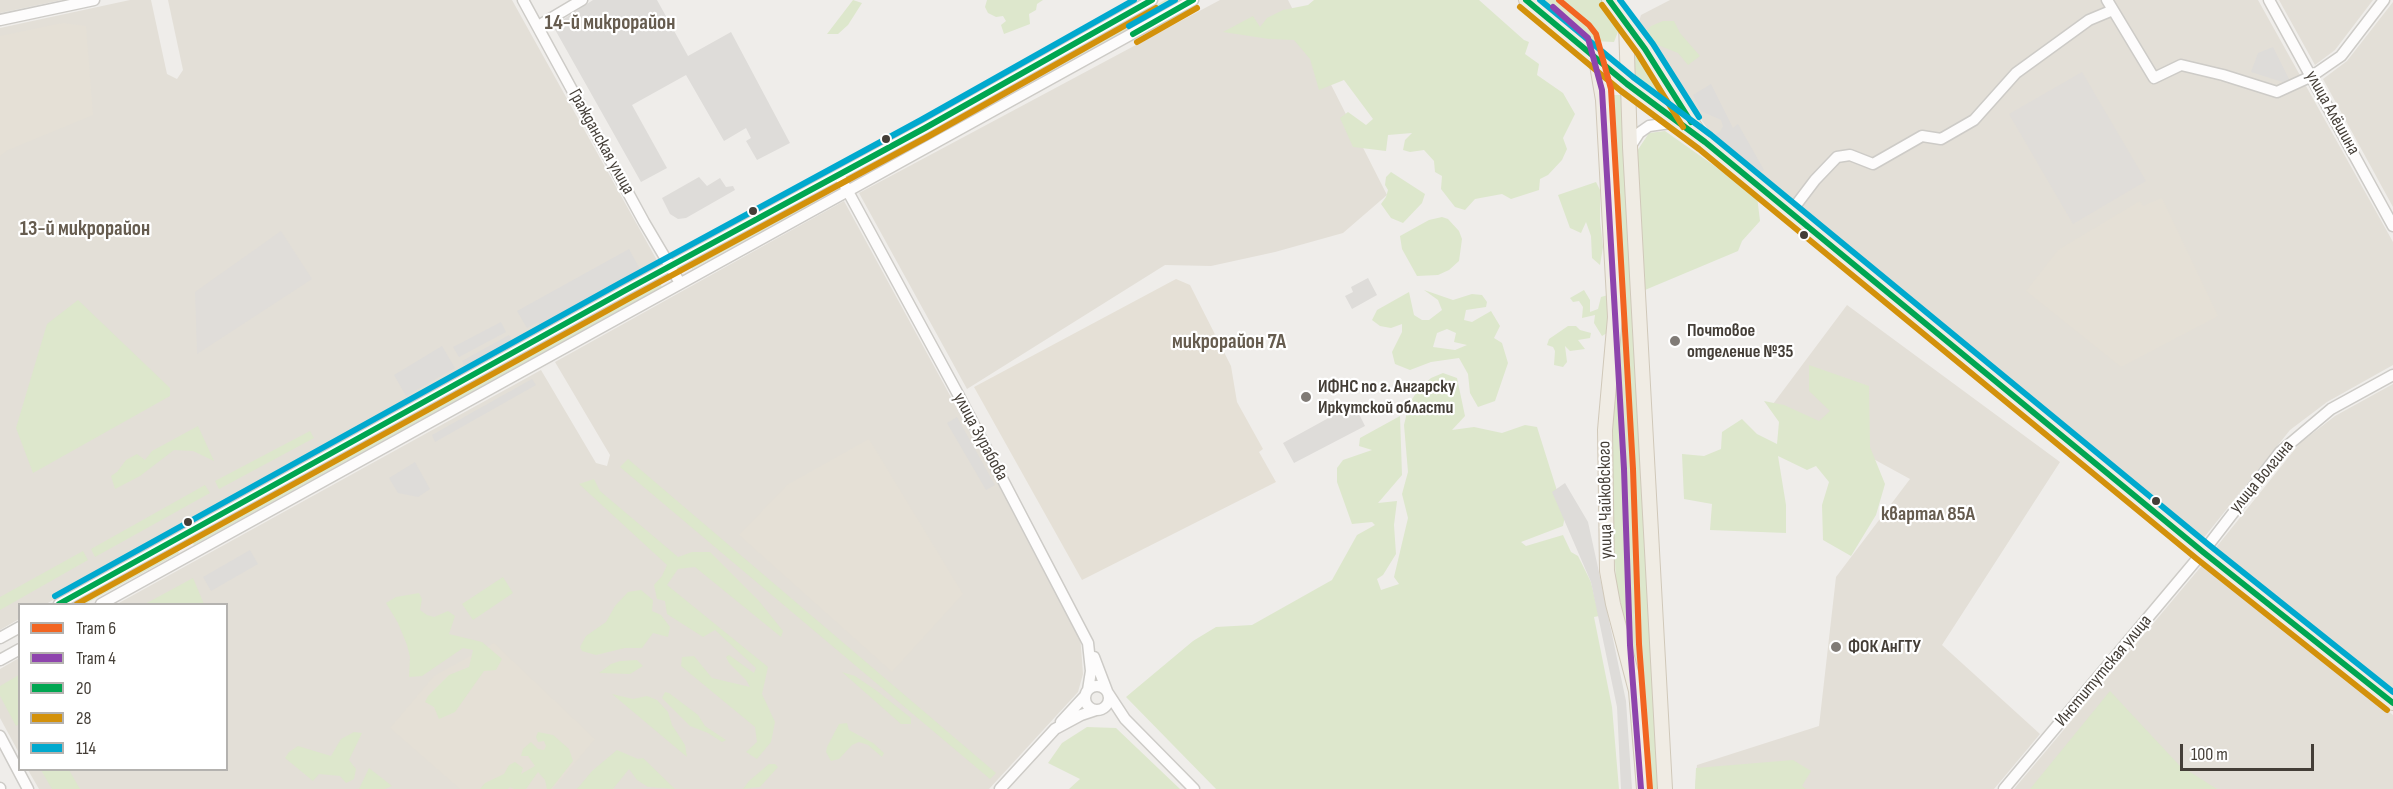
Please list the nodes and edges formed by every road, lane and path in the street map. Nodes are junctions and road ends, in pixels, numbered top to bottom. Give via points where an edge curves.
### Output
1 (94, 0) edge
2 (523, 0) edge
3 (582, 0) edge
4 (1152, 0) edge
5 (1193, 0) edge
6 (1526, 0) edge
7 (1609, 0) edge
8 (2269, 0) edge
9 (2384, 0) edge
10 (2110, 5) edge
11 (0, 20) edge
12 (1626, 23) junction
13 (538, 26) junction
14 (1596, 59) junction
15 (2312, 76) junction
16 (1627, 84) junction
17 (1677, 122) junction
18 (1705, 142) junction
19 (1630, 147) junction
20 (839, 175) junction
21 (848, 190) junction
22 (1790, 213) junction
23 (2393, 226) edge
24 (671, 267) junction
25 (680, 283) junction
26 (2393, 375) edge
27 (178, 538) junction
28 (2203, 552) junction
29 (189, 557) junction
30 (61, 603) edge
31 (103, 603) edge
32 (18, 628) edge
33 (0, 638) edge
34 (1088, 643) junction
35 (18, 650) edge
36 (0, 660) edge
37 (1107, 692) junction
38 (1086, 693) junction
39 (2393, 703) edge
40 (1098, 710) junction
41 (1125, 719) junction
42 (1055, 729) junction
43 (0, 736) edge
44 (18, 770) edge
45 (18, 771) edge
46 (28, 789) edge
47 (1000, 789) edge
48 (1194, 789) edge
49 (1644, 789) edge
50 (1665, 789) edge
51 (2004, 789) edge

1 - 11 street
2 - 13 street, Гражданская улица
3 - 13 street
4 - 20 street
5 - 21 street
6 - 14 main road
7 - 12 main road
8 - 15 street, улица Алёшина
9 - 15 street via 2341,56
10 - 15 street via 2154,78 2181,65 2277,92
10 - 22 street via 2016,73 1974,120 1941,139 1922,136 1873,164 1850,155 1837,157
12 - 16 main road
12 - 18 main road
13 - 24 street, Гражданская улица
14 - 16 main road
14 - 49 main road, улица Чайковского via 1603,100 1615,317 1605,430 1607,571 1636,691
15 - 23 street, улица Алёшина
16 - 17 main road
16 - 19 main road
17 - 18 main road
17 - 19 street via 1649,126
18 - 22 main road
19 - 50 main road
20 - 21 street, улица Зурабова
20 - 24 street
21 - 25 street
21 - 34 street, улица Зурабова
22 - 28 main road
24 - 25 street, Гражданская улица
24 - 27 street
25 - 29 street
26 - 28 street, улица Волгина via 2331,409 2295,437 2259,477
27 - 29 street
27 - 30 street
28 - 39 main road
28 - 51 street, Институтская улица
29 - 31 street
32 - 33 street
34 - 37 street
34 - 38 street, улица Зурабова via 1091,675
35 - 36 street
37 - 38 street via 1097,686
37 - 40 street via 1108,704
37 - 41 street
38 - 40 street via 1087,705
38 - 42 street
40 - 41 street
40 - 42 street
41 - 48 street
42 - 47 street
43 - 44 street
45 - 46 street

